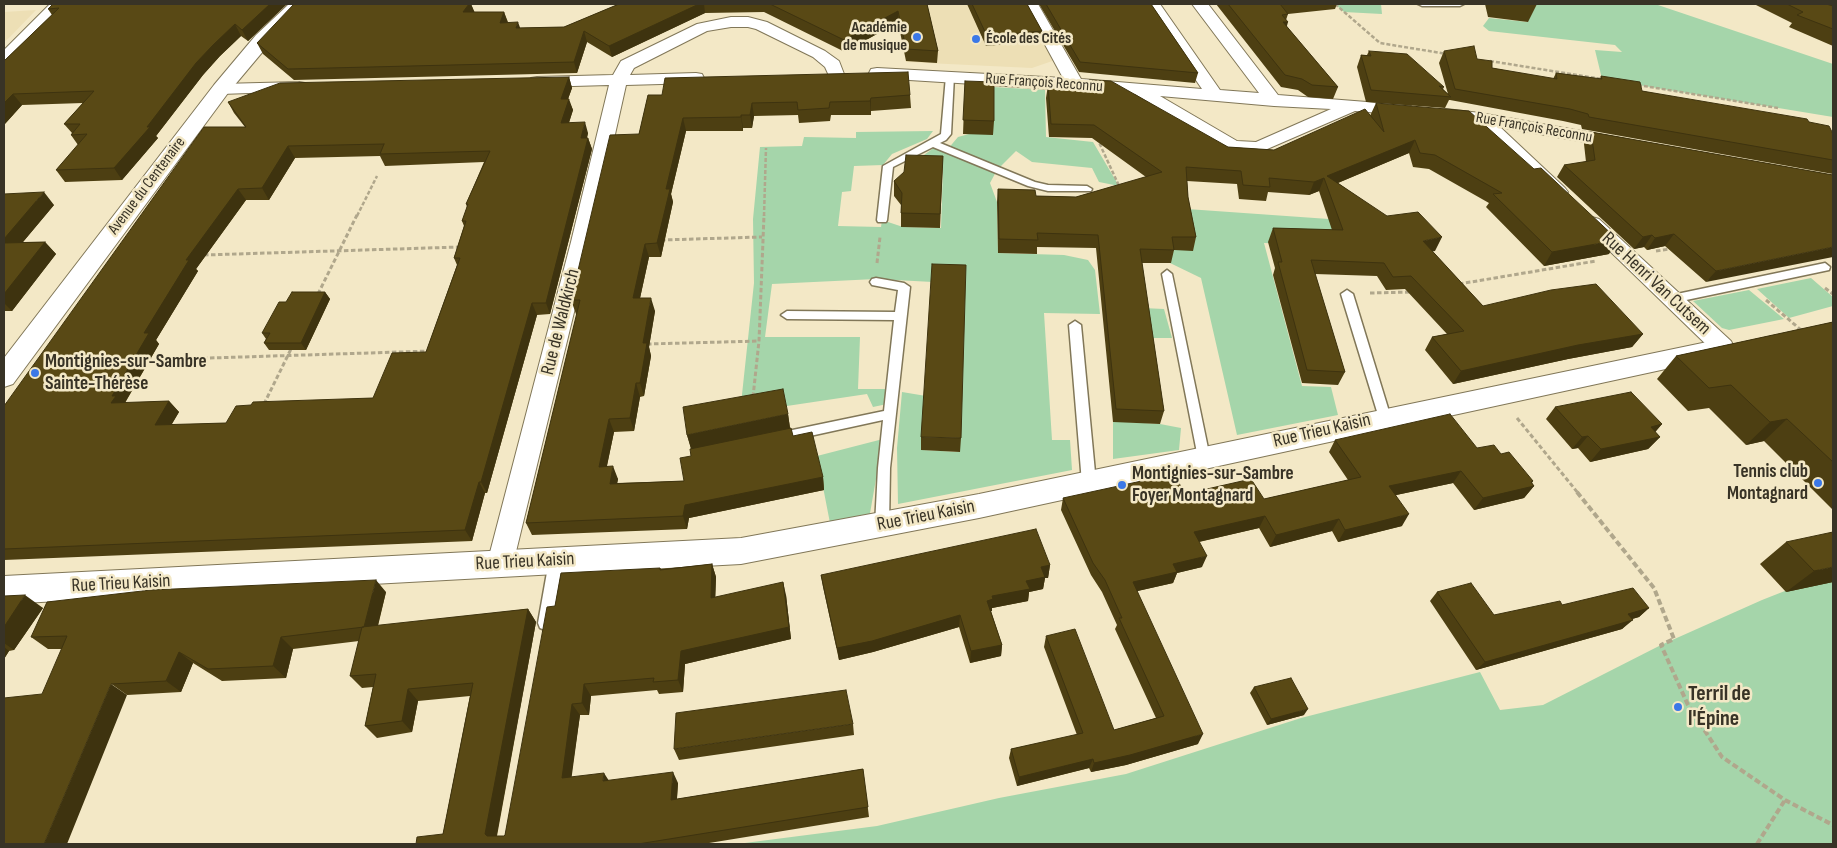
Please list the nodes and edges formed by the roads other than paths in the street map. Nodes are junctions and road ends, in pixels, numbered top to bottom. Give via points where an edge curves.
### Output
1 (58, 4) edge
2 (299, 4) edge
3 (1031, 4) edge
4 (1152, 4) edge
5 (1200, 4) edge
6 (1422, 4) edge
7 (1460, 4) edge
8 (4, 59) edge
9 (836, 74) junction
10 (816, 75) edge
11 (950, 76) junction
12 (718, 77) edge
13 (619, 80) junction
14 (520, 82) edge
15 (1075, 84) junction
16 (311, 87) edge
17 (221, 89) junction
18 (1137, 90) junction
19 (1215, 96) junction
20 (1274, 101) junction
21 (1351, 107) junction
22 (1480, 118) junction
23 (932, 143) junction
24 (1635, 146) edge
25 (1087, 189) dead end
26 (883, 218) road end
27 (1825, 267) dead end
28 (1167, 274) dead end
29 (876, 282) road end
30 (1347, 294) road end
31 (1672, 299) junction
32 (787, 315) dead end
33 (900, 316) junction
34 (1075, 325) dead end
35 (1752, 341) edge
36 (1723, 347) junction
37 (4, 377) edge
38 (890, 414) junction
39 (1385, 418) junction
40 (763, 441) edge
41 (1204, 458) junction
42 (1089, 483) junction
43 (882, 525) junction
44 (556, 561) junction
45 (500, 564) junction
46 (4, 590) edge
47 (543, 634) edge

1 - 8 street
2 - 17 street, Avenue du Centenaire via 263,38
3 - 15 street
4 - 19 street
5 - 20 street
6 - 7 lane
9 - 10 street, Rue François Reconnu
9 - 11 street, Rue François Reconnu
9 - 13 street via 833,65 819,54 761,25 731,22 703,28 628,64
11 - 15 street, Rue François Reconnu
11 - 23 lane via 946,134
12 - 13 street
13 - 14 street
13 - 45 street, Rue de Waldkirch
15 - 18 street, Rue François Reconnu
16 - 17 street
17 - 37 street, Avenue du Centenaire
18 - 19 street, Rue François Reconnu
18 - 21 street, Rue François Reconnu via 1233,146 1258,148
19 - 20 street, Rue François Reconnu
20 - 21 street, Rue François Reconnu
21 - 22 street, Rue François Reconnu
22 - 24 street, Rue François Reconnu
22 - 31 street, Rue Henri Van Cutsem
23 - 25 lane via 1032,184 1048,188
23 - 26 lane via 888,166
27 - 31 lane
28 - 41 lane
29 - 33 lane via 904,286
30 - 39 lane
31 - 36 street, Rue Henri Van Cutsem
32 - 33 lane
33 - 38 lane
34 - 42 lane
35 - 36 street, Rue Trieu Kaisin
36 - 39 street, Rue Trieu Kaisin
38 - 40 lane
38 - 43 lane
39 - 41 street, Rue Trieu Kaisin
41 - 42 street, Rue Trieu Kaisin
42 - 43 street, Rue Trieu Kaisin
43 - 44 street, Rue Trieu Kaisin via 741,551
44 - 45 street, Rue Trieu Kaisin
44 - 47 lane
45 - 46 street, Rue Trieu Kaisin

